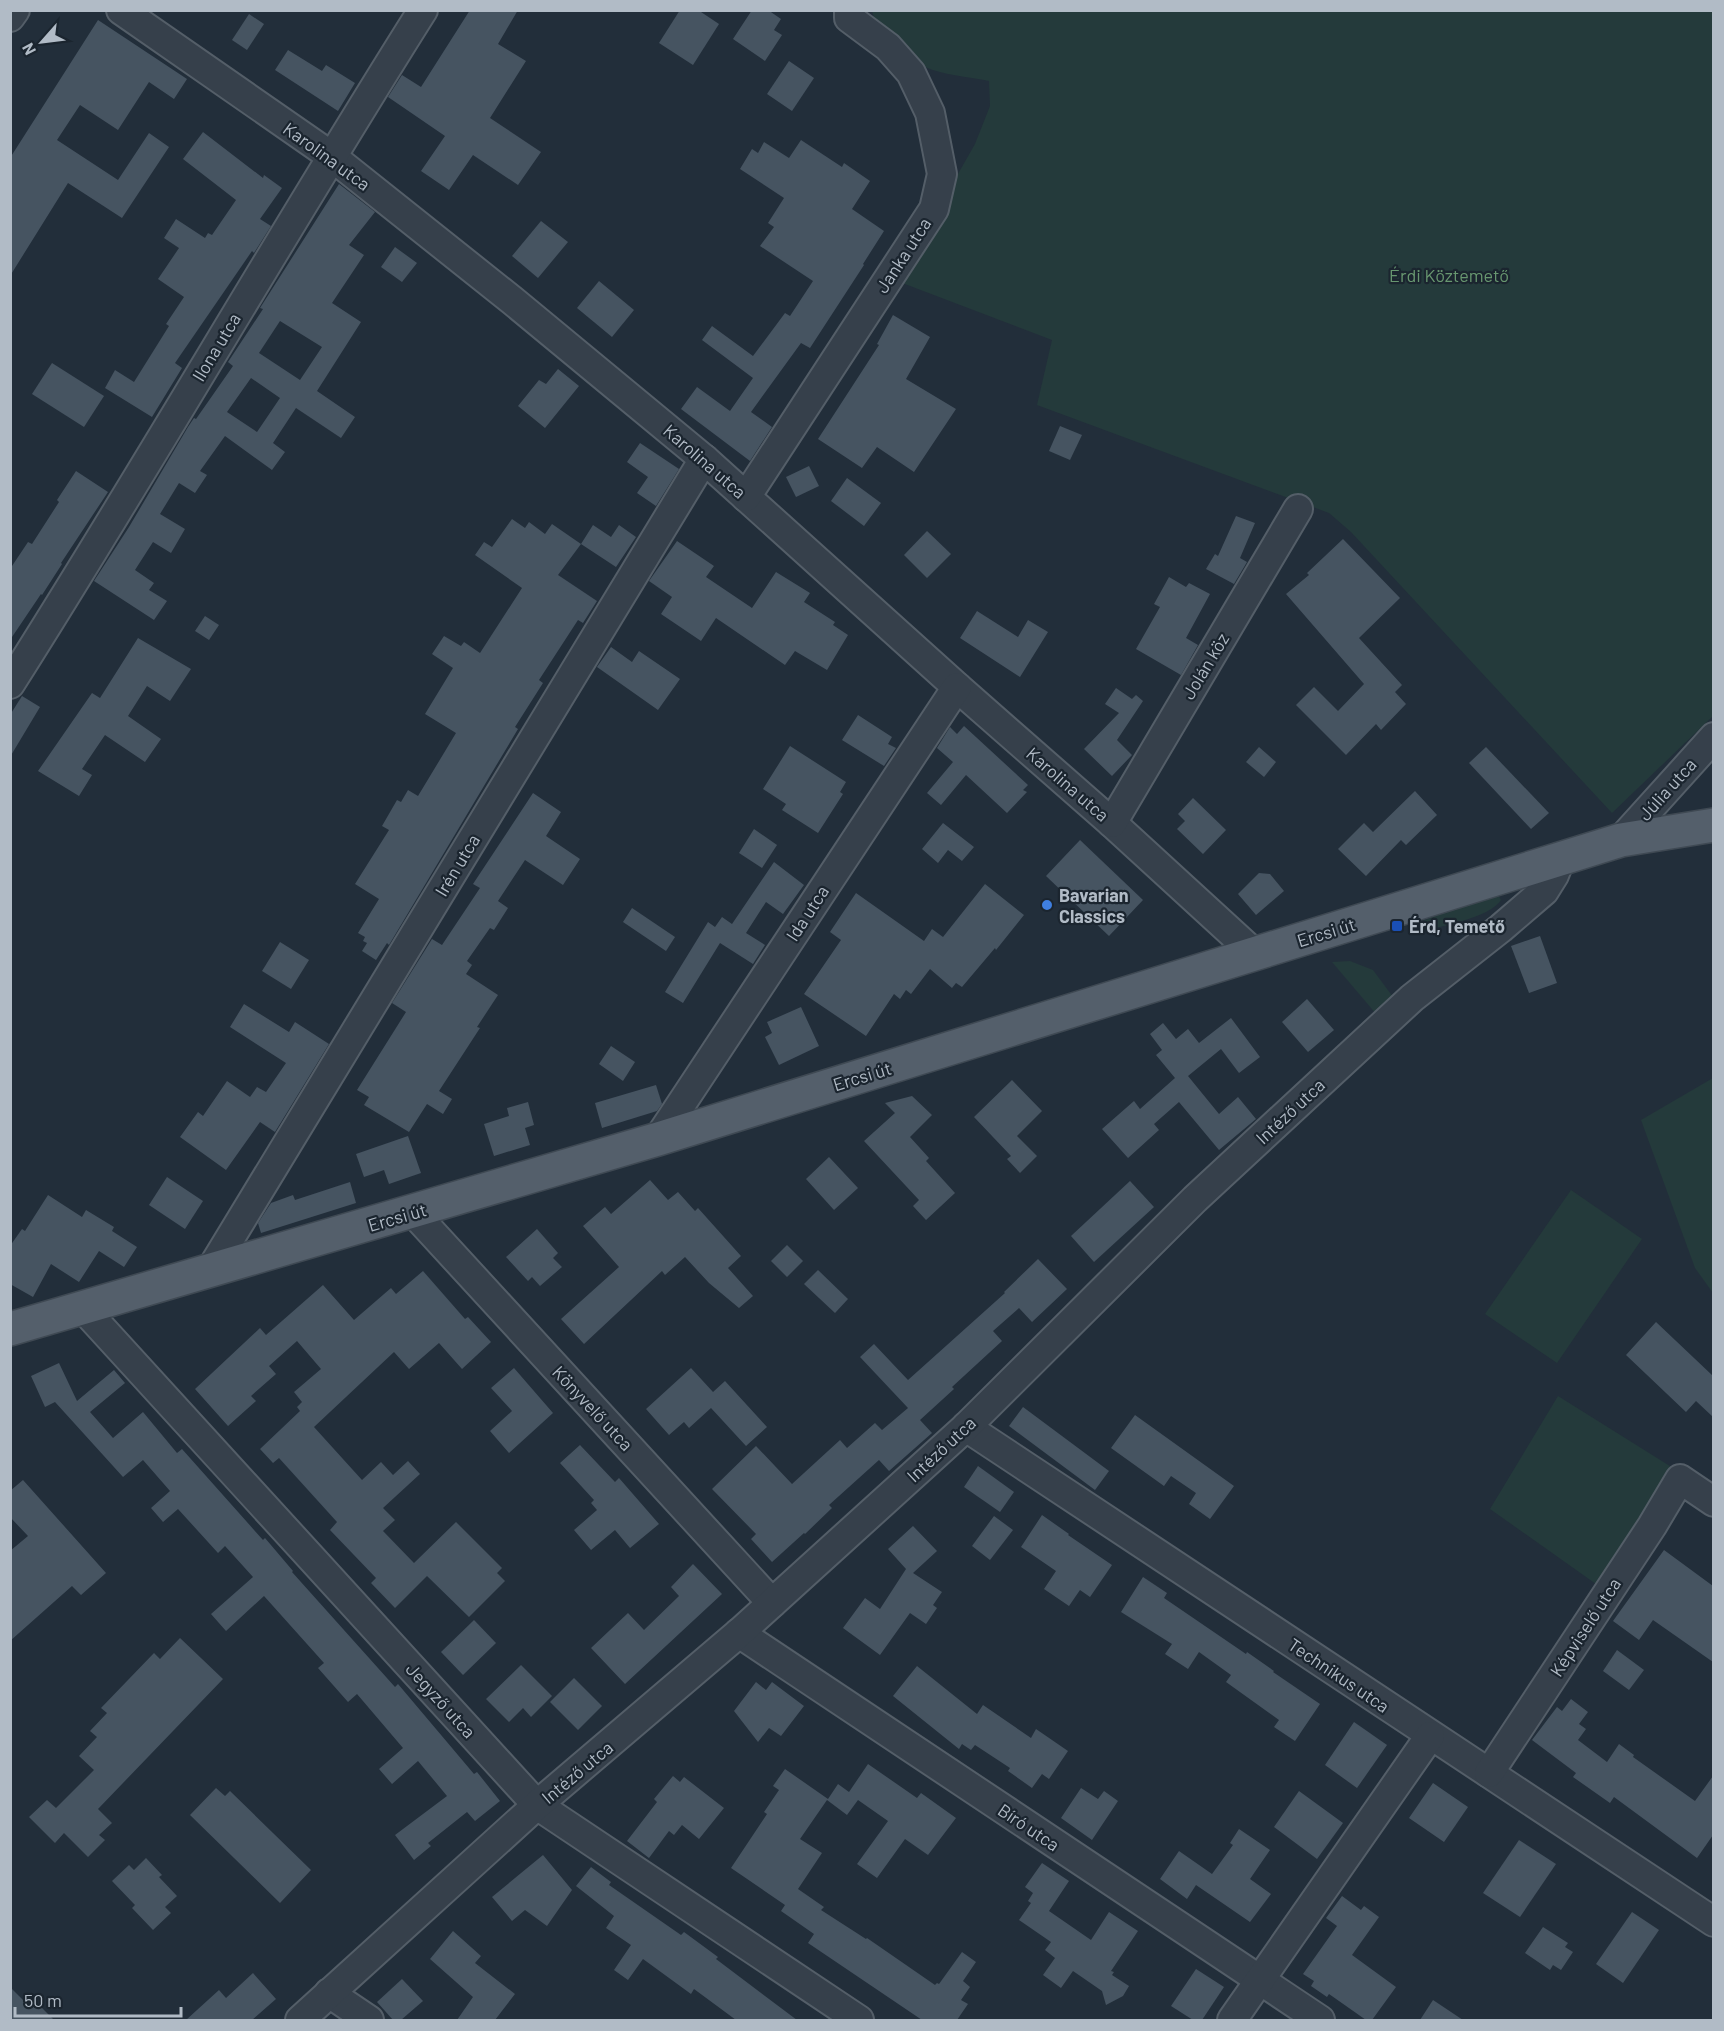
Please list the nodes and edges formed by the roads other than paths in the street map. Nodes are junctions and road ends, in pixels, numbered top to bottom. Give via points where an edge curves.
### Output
1 (15, 10) edge
2 (121, 10) edge
3 (423, 10) edge
4 (845, 13) edge
5 (10, 17) edge
6 (331, 156) junction
7 (704, 459) junction
8 (746, 497) junction
9 (1298, 509) dead end
10 (10, 684) edge
11 (957, 687) junction
12 (1713, 738) edge
13 (1112, 823) junction
14 (1713, 825) edge
15 (1621, 840) junction
16 (1560, 860) junction
17 (1255, 954) junction
18 (658, 1139) junction
19 (414, 1212) junction
20 (210, 1271) junction
21 (83, 1308) junction
22 (10, 1329) edge
23 (966, 1426) junction
24 (1713, 1502) edge
25 (772, 1603) junction
26 (739, 1634) junction
27 (1430, 1736) junction
28 (1489, 1773) junction
29 (537, 1805) junction
30 (1713, 1922) edge
31 (1259, 1979) junction
32 (329, 1993) junction
33 (300, 2020) edge
34 (369, 2020) edge
35 (859, 2020) edge
36 (1232, 2020) edge
37 (1320, 2020) edge

1 - 5 street
2 - 6 street, Karolina utca
3 - 6 street, Ilona utca
4 - 8 street, Janka utca via 888,47 911,73 930,113 942,174 934,208
6 - 7 street, Karolina utca
6 - 10 street, Ilona utca
7 - 8 street, Karolina utca
7 - 20 street, Irén utca
8 - 11 street, Karolina utca
9 - 13 street, Jolán köz
11 - 13 street, Karolina utca
11 - 18 street, Ida utca
12 - 15 street, Júlia utca
13 - 17 street, Karolina utca
14 - 15 main road, Ercsi út
15 - 16 main road, Ercsi út
16 - 17 main road, Ercsi út
16 - 23 street, Intéző utca via 1544,891 1412,998 1213,1182
17 - 18 main road, Ercsi út
18 - 19 main road, Ercsi út
19 - 20 main road, Ercsi út
19 - 25 street, Könyvelő utca
20 - 21 main road, Ercsi út
21 - 22 main road, Ercsi út
21 - 29 street, Jegyző utca
23 - 25 street, Intéző utca
23 - 27 street, Technikus utca
24 - 28 street, Képviselő utca via 1680,1479
25 - 26 street, Intéző utca
26 - 29 street, Intéző utca
26 - 31 street, Bíró utca
27 - 28 street, Technikus utca
27 - 31 street
28 - 30 street, Technikus utca
29 - 32 street, Intéző utca
29 - 35 street, Jegyző utca
31 - 36 street
31 - 37 street, Bíró utca
32 - 33 street, Intéző utca
32 - 34 street

